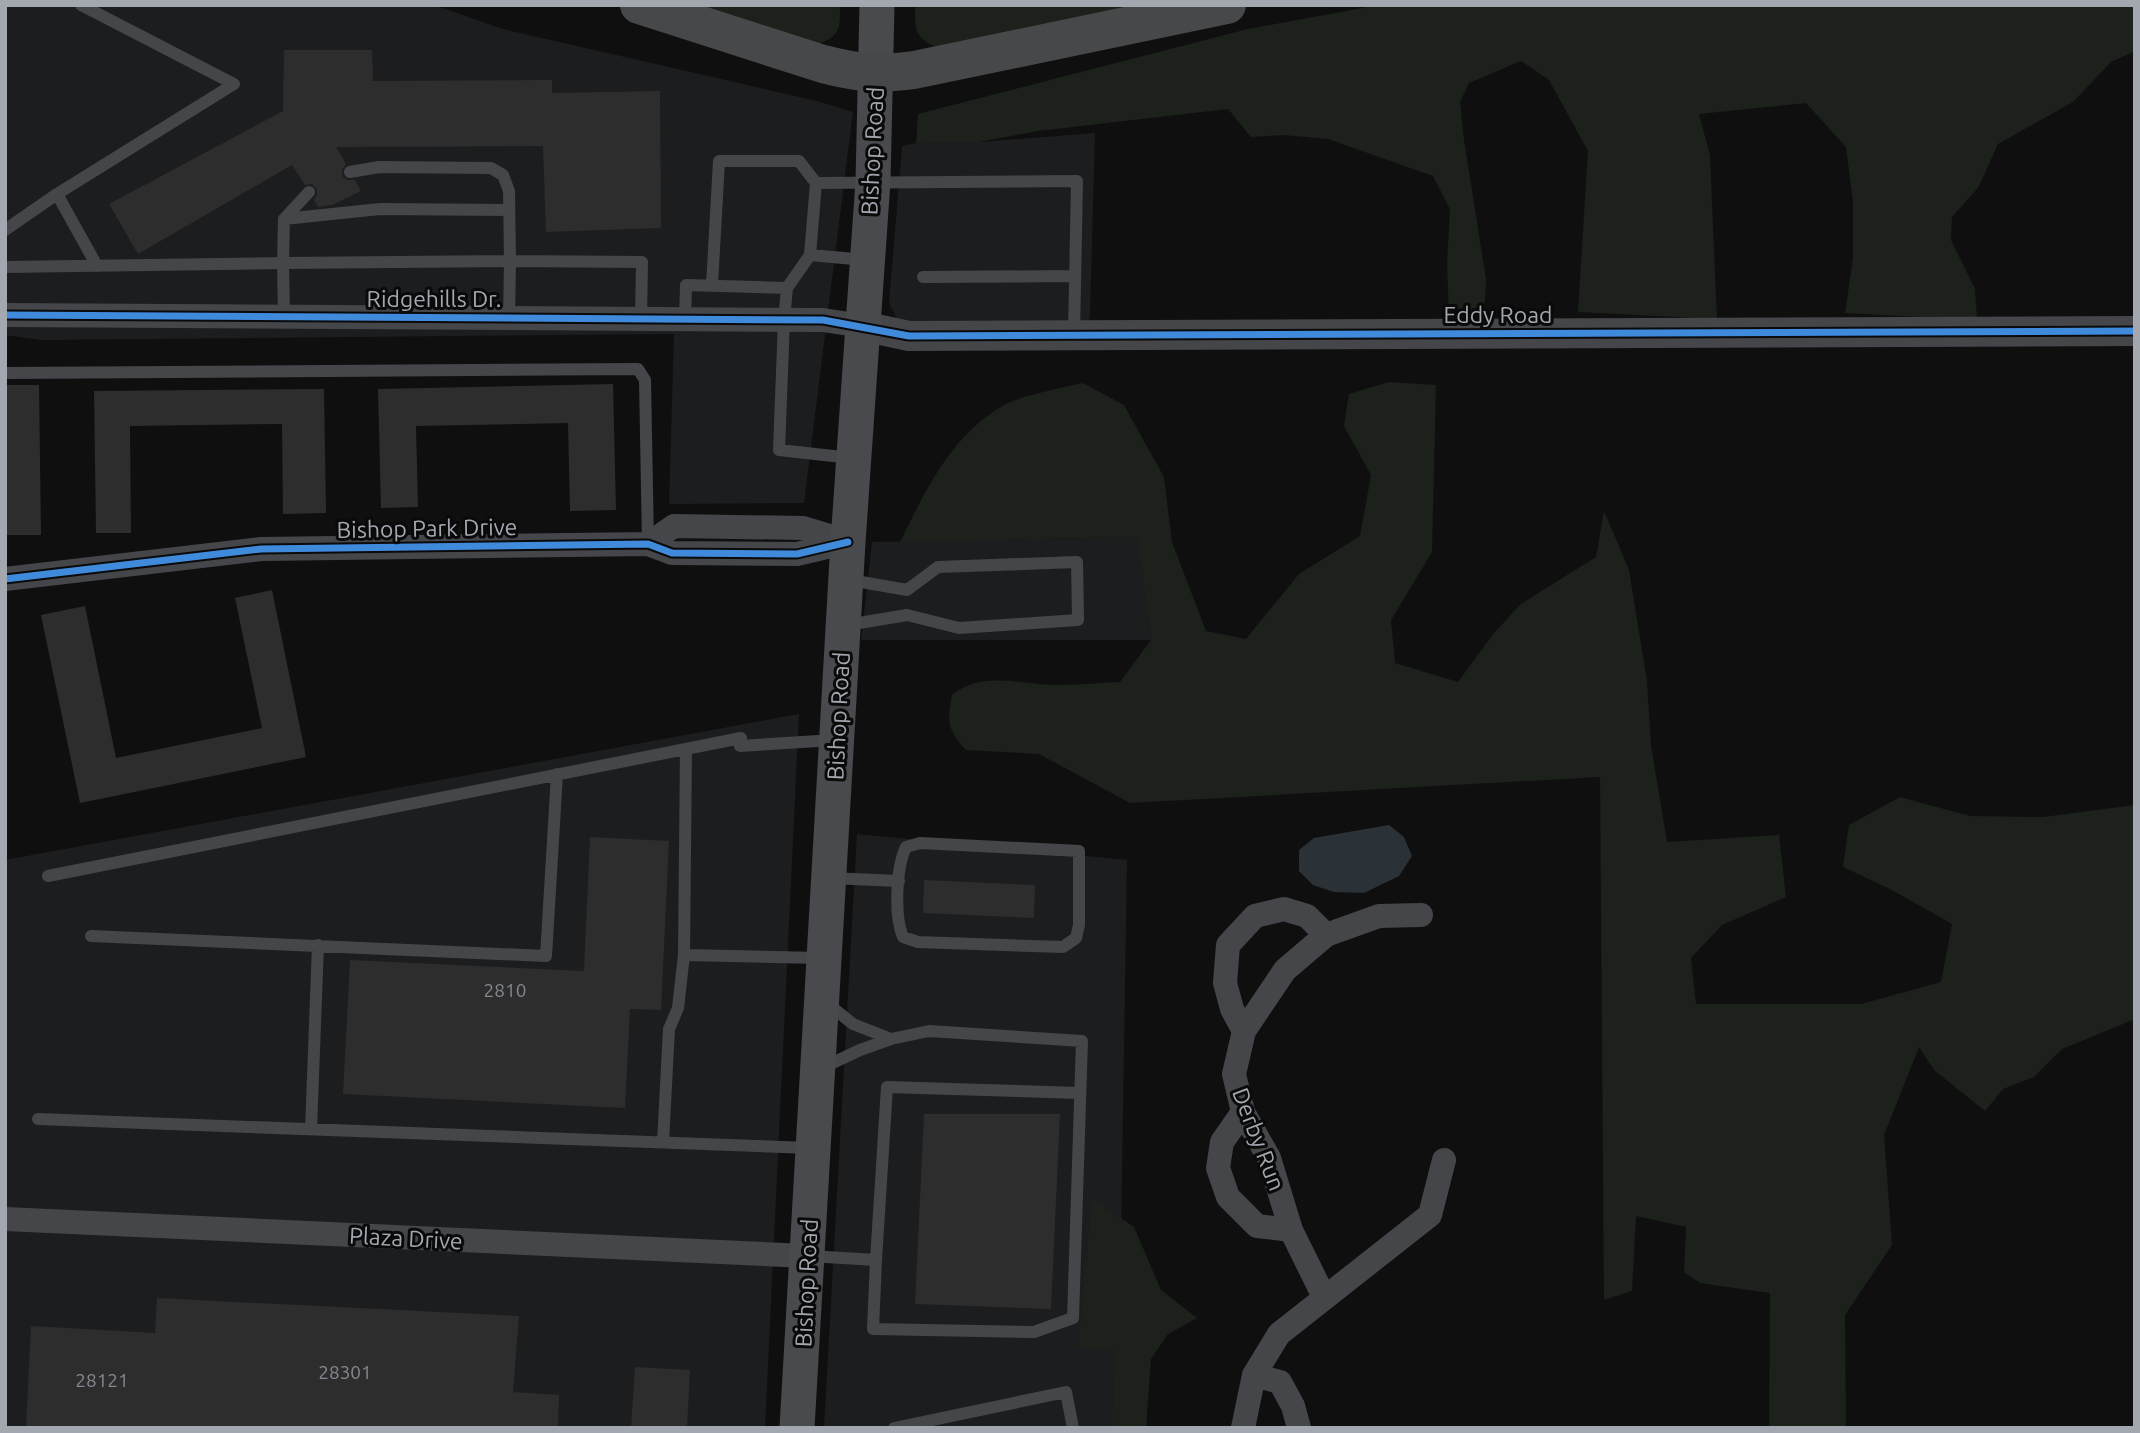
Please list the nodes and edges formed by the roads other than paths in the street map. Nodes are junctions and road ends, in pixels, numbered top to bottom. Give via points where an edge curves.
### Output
1 (81, 5) edge
2 (639, 5) edge
3 (1227, 5) edge
4 (877, 10) edge
5 (876, 75) junction
6 (350, 172) dead end
7 (873, 181) junction
8 (816, 183) junction
9 (309, 192) dead end
10 (57, 194) junction
11 (509, 210) junction
12 (284, 219) junction
13 (5, 230) edge
14 (810, 255) junction
15 (865, 260) junction
16 (510, 261) junction
17 (283, 263) junction
18 (97, 266) junction
19 (5, 267) edge
20 (1075, 276) junction
21 (923, 277) dead end
22 (712, 285) junction
23 (787, 288) junction
24 (5, 315) edge
25 (284, 317) junction
26 (509, 318) junction
27 (641, 319) junction
28 (685, 320) junction
29 (784, 320) junction
30 (862, 326) junction
31 (2135, 331) edge
32 (1074, 335) junction
33 (5, 373) edge
34 (853, 458) junction
35 (848, 542) junction
36 (648, 544) junction
37 (5, 579) edge
38 (846, 579) junction
39 (908, 590) junction
40 (907, 615) junction
41 (843, 625) junction
42 (836, 740) junction
43 (685, 749) junction
44 (557, 774) junction
45 (48, 876) dead end
46 (829, 878) junction
47 (899, 881) junction
48 (1421, 915) dead end
49 (1326, 935) junction
50 (91, 936) dead end
51 (318, 945) junction
52 (684, 955) junction
53 (824, 958) junction
54 (821, 999) junction
55 (1244, 1031) junction
56 (891, 1039) junction
57 (818, 1071) junction
58 (1080, 1093) junction
59 (1243, 1112) junction
60 (38, 1119) dead end
61 (311, 1129) junction
62 (663, 1142) junction
63 (813, 1148) junction
64 (1444, 1160) dead end
65 (5, 1219) edge
66 (1291, 1230) junction
67 (807, 1256) junction
68 (876, 1260) junction
69 (1324, 1297) junction
70 (1254, 1375) junction
71 (797, 1428) edge
72 (894, 1428) edge
73 (1073, 1428) edge
74 (1243, 1428) edge
75 (1299, 1428) edge

1 - 10 lane via 234,84
2 - 5 highway via 823,64
3 - 5 highway
4 - 5 main road, Bishop Road
5 - 7 main road, Bishop Road
6 - 11 lane via 379,167 491,168 503,175
7 - 8 lane
7 - 15 main road, Bishop Road
7 - 20 lane via 1077,181
8 - 14 lane
8 - 22 lane via 799,161 719,161
9 - 12 lane
10 - 13 lane
10 - 18 lane
11 - 12 lane via 380,209
11 - 16 lane
12 - 17 lane
14 - 15 lane
14 - 23 lane
15 - 30 main road, Bishop Road
16 - 17 lane
16 - 26 lane
16 - 27 lane via 642,262
17 - 18 lane
17 - 25 lane
18 - 19 lane
20 - 21 lane
20 - 32 lane
22 - 23 lane
22 - 28 lane via 686,285
23 - 29 lane
24 - 25 street, Ridgehills Dr.
25 - 26 street, Ridgehills Dr.
26 - 27 street, Ridgehills Dr.
27 - 28 street, Ridgehills Dr.
28 - 29 street, Ridgehills Dr.
29 - 30 street, Ridgehills Dr.
29 - 34 lane via 779,450
30 - 32 street, Eddy Road via 909,335
30 - 34 main road, Bishop Road
31 - 32 street, Eddy Road
33 - 36 lane via 638,369 645,380
34 - 35 main road, Bishop Road
35 - 36 street via 803,527 674,526
35 - 38 main road, Bishop Road
36 - 37 street, Bishop Park Drive via 261,549
38 - 39 lane
38 - 41 main road, Bishop Road
39 - 40 lane
39 - 40 lane via 938,567 1077,562 1078,620 959,628
40 - 41 lane
41 - 42 main road, Bishop Road
42 - 43 lane via 741,742
42 - 46 main road, Bishop Road
43 - 44 lane
43 - 52 lane
44 - 45 lane
44 - 51 lane via 546,956
46 - 47 lane
46 - 53 main road, Bishop Road
47 - 47 lane via 898,925 903,937 918,942 1063,947 1076,938 1079,851 920,843 906,847
48 - 49 street, Derby Run via 1379,916
49 - 55 street, Derby Run via 1285,970
49 - 55 street via 1307,916 1284,909 1255,916 1228,945 1225,983
50 - 51 lane
51 - 61 lane
52 - 53 lane
52 - 62 lane via 678,1008 669,1030
53 - 54 main road, Bishop Road
54 - 56 lane via 853,1024
54 - 57 main road, Bishop Road
55 - 59 street, Derby Run via 1234,1074
56 - 57 lane
56 - 58 lane via 929,1031 1082,1041
57 - 63 main road, Bishop Road
58 - 68 lane via 887,1087
58 - 68 lane via 1073,1318 1034,1332 873,1329
59 - 66 street, Derby Run via 1269,1158
59 - 66 street via 1222,1142 1219,1168 1228,1197 1257,1226
60 - 61 lane
61 - 62 lane
62 - 63 lane
63 - 67 main road, Bishop Road
64 - 69 street via 1430,1215
65 - 67 street, Plaza Drive
66 - 69 street, Derby Run
67 - 68 lane
67 - 71 main road, Bishop Road
69 - 70 street via 1279,1334
70 - 74 street
70 - 75 street via 1280,1382
72 - 73 lane via 1066,1392

